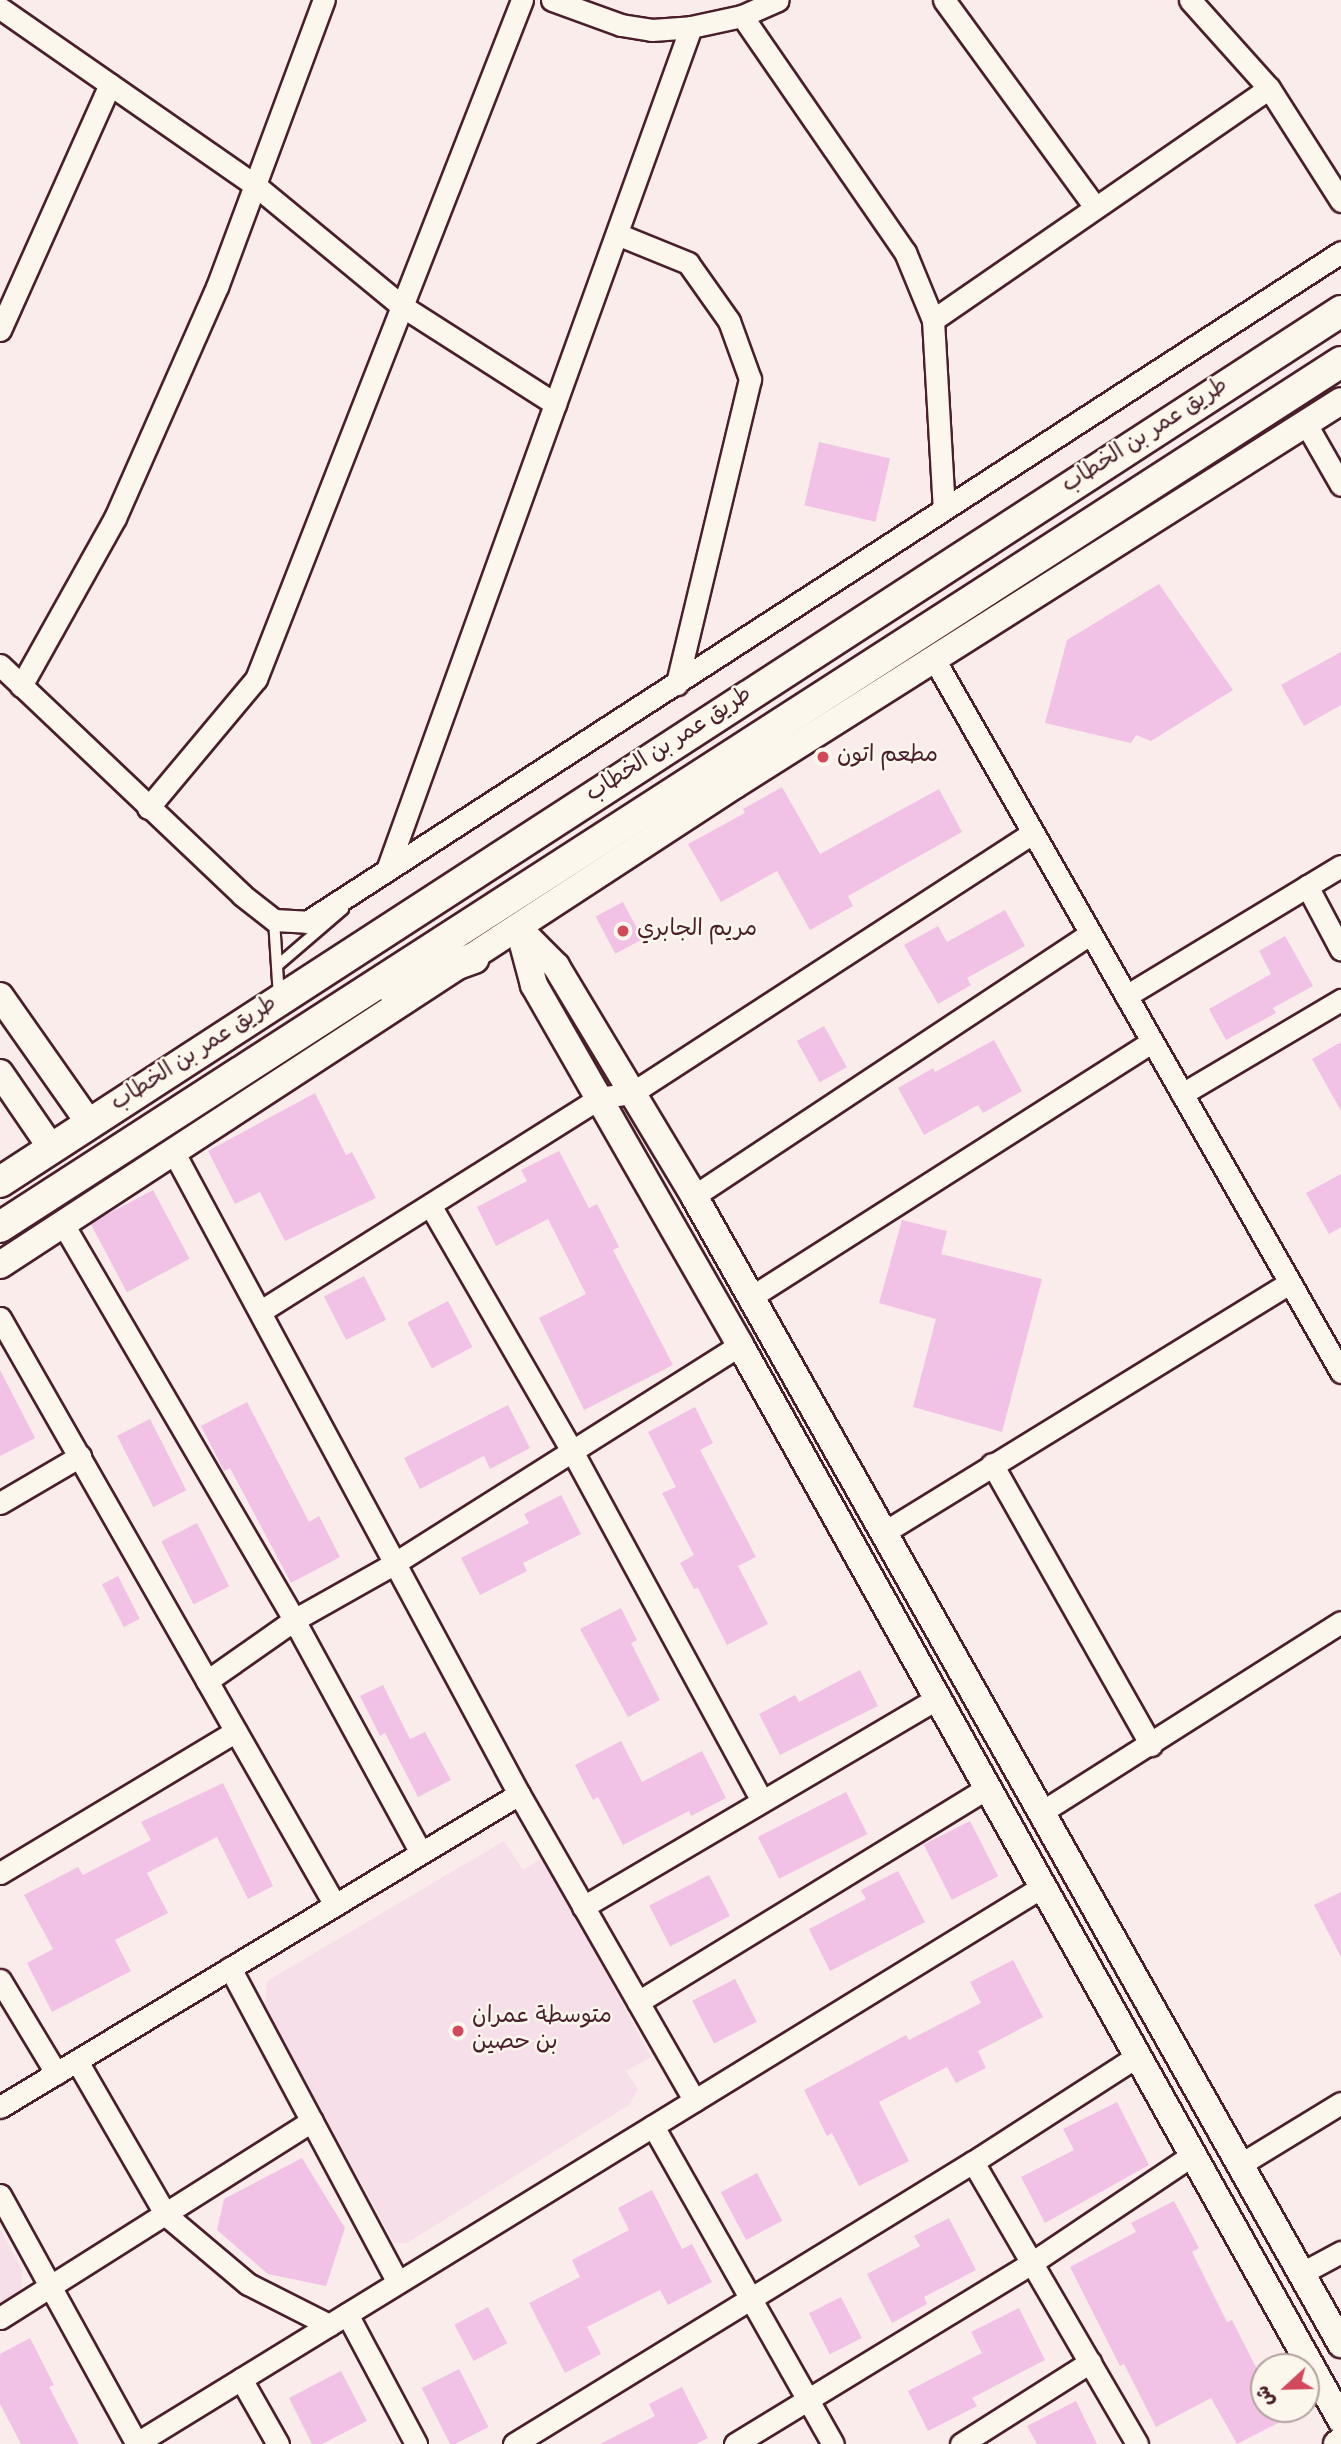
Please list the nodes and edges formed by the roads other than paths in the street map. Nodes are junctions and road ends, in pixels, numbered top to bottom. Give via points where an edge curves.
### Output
1 (324, 0) edge
2 (522, 0) edge
3 (552, 0) edge
4 (778, 0) edge
5 (944, 0) edge
6 (1190, 0) edge
7 (0, 8) edge
8 (742, 16) junction
9 (691, 27) junction
10 (110, 84) junction
11 (1269, 88) junction
12 (255, 185) junction
13 (1341, 201) edge
14 (1094, 206) junction
15 (617, 234) junction
16 (1341, 252) edge
17 (402, 306) junction
18 (1341, 311) edge
19 (933, 320) junction
20 (0, 330) edge
21 (1341, 362) edge
22 (1341, 401) edge
23 (555, 404) junction
24 (1306, 424) junction
25 (1341, 485) edge
26 (944, 509) junction
27 (1060, 543) junction
28 (1042, 591) junction
29 (934, 659) junction
30 (0, 665) edge
31 (677, 684) junction
32 (22, 686) junction
33 (148, 808) junction
34 (1032, 833) junction
35 (1341, 866) edge
36 (387, 870) junction
37 (1307, 886) junction
38 (274, 920) junction
39 (519, 929) junction
40 (1090, 934) junction
41 (1341, 950) edge
42 (474, 958) junction
43 (278, 965) junction
44 (0, 996) edge
45 (1126, 996) junction
46 (279, 1000) junction
47 (1341, 1000) edge
48 (338, 1008) junction
49 (1152, 1042) junction
50 (0, 1073) edge
51 (632, 1093) junction
52 (1182, 1094) junction
53 (599, 1098) junction
54 (90, 1124) junction
55 (52, 1149) junction
56 (173, 1151) junction
57 (0, 1182) edge
58 (694, 1196) junction
59 (430, 1205) junction
60 (64, 1224) junction
61 (0, 1227) edge
62 (0, 1265) edge
63 (1289, 1283) junction
64 (751, 1297) junction
65 (261, 1311) junction
66 (0, 1318) edge
67 (740, 1345) junction
68 (1341, 1372) edge
69 (572, 1451) junction
70 (80, 1456) junction
71 (992, 1464) junction
72 (0, 1503) edge
73 (883, 1533) junction
74 (395, 1563) junction
75 (294, 1620) junction
76 (1341, 1622) edge
77 (208, 1681) junction
78 (936, 1699) junction
79 (236, 1731) junction
80 (1151, 1745) junction
81 (987, 1788) junction
82 (519, 1794) junction
83 (762, 1801) junction
84 (1040, 1813) junction
85 (421, 1853) junction
86 (2, 1865) edge
87 (1042, 1887) junction
88 (335, 1905) junction
89 (583, 1907) junction
90 (230, 1968) junction
91 (0, 1980) edge
92 (638, 2002) junction
93 (1136, 2057) junction
94 (77, 2061) junction
95 (56, 2073) junction
96 (694, 2100) junction
97 (1341, 2103) edge
98 (0, 2107) edge
99 (312, 2122) junction
100 (653, 2126) junction
101 (1192, 2155) junction
102 (973, 2162) junction
103 (1241, 2164) junction
104 (0, 2195) edge
105 (166, 2215) junction
106 (1341, 2252) edge
107 (1033, 2262) junction
108 (1300, 2274) junction
109 (398, 2283) junction
110 (51, 2288) junction
111 (751, 2297) junction
112 (0, 2318) edge
113 (338, 2320) junction
114 (1341, 2344) edge
115 (1090, 2362) junction
116 (241, 2379) junction
117 (809, 2399) junction
118 (1341, 2420) edge
119 (137, 2444) edge
120 (278, 2444) edge
121 (416, 2444) edge
122 (514, 2444) edge
123 (735, 2444) edge
124 (833, 2444) edge
125 (961, 2444) edge
126 (1137, 2444) edge

1 - 12 street
2 - 17 street
3 - 9 street via 621,24 652,30
4 - 8 street
5 - 14 street
6 - 11 street
7 - 10 street
8 - 9 street
8 - 19 street via 905,251
9 - 15 street
10 - 12 street
10 - 20 street
11 - 13 street
11 - 14 street
12 - 17 street
12 - 32 street via 217,287 115,518
14 - 19 street
15 - 23 street
15 - 31 street via 688,263 729,321 750,379
16 - 26 street
17 - 23 street
17 - 33 street via 256,679
18 - 46 main road, طريق عمر بن الخطاب
19 - 26 street
21 - 27 main road, طريق عمر بن الخطاب
22 - 24 street
23 - 36 street
24 - 25 street
24 - 28 street
26 - 31 street
27 - 28 street
27 - 48 main road, طريق عمر بن الخطاب
28 - 29 street
29 - 34 street
29 - 39 street
30 - 32 street
31 - 36 street
32 - 33 street
33 - 38 street
34 - 40 street
34 - 51 street
35 - 37 street
36 - 38 street via 307,922
36 - 43 lane
37 - 41 street
37 - 45 street
38 - 43 lane
39 - 42 street
39 - 51 street via 556,966
39 - 53 street via 534,985
40 - 45 street
40 - 58 street
42 - 48 main road
42 - 56 street
43 - 46 lane
44 - 54 street
45 - 49 street
46 - 54 main road, طريق عمر بن الخطاب
47 - 52 street
48 - 61 main road, طريق عمر بن الخطاب
49 - 52 street
49 - 64 street
50 - 55 street
51 - 53 street
51 - 58 street
52 - 63 street
53 - 59 street
53 - 67 street
54 - 55 main road, طريق عمر بن الخطاب
55 - 57 main road, طريق عمر بن الخطاب
56 - 60 street
56 - 65 street
58 - 64 street
59 - 65 street
59 - 69 street
60 - 62 street
60 - 75 street
63 - 68 street
63 - 71 street
64 - 73 street
65 - 74 street
66 - 70 street
67 - 69 street
67 - 78 street
69 - 74 street
69 - 83 street
70 - 72 street
70 - 77 street
71 - 73 street
71 - 80 street
73 - 84 street
74 - 75 street
74 - 82 street
75 - 77 street
75 - 85 street
76 - 80 street
77 - 79 street
78 - 81 street
78 - 83 street
79 - 86 street
79 - 88 street
80 - 84 street
81 - 87 street
81 - 92 street
82 - 85 street
82 - 89 street
83 - 89 street
84 - 103 street
85 - 88 street
87 - 93 street
87 - 96 street
88 - 90 street
89 - 92 street
90 - 94 street
90 - 99 street
91 - 95 street
92 - 96 street
93 - 101 street
93 - 102 street
94 - 95 street
94 - 105 street
95 - 98 street
96 - 100 street
97 - 103 street
99 - 105 street
99 - 109 street
100 - 109 street
100 - 111 street
101 - 107 street
101 - 118 street
102 - 107 street
102 - 111 street
103 - 108 street
104 - 110 street
105 - 110 street
105 - 113 street via 248,2284
106 - 108 street
107 - 115 street
107 - 117 street
108 - 114 street
109 - 113 street
110 - 112 street
110 - 119 street
111 - 117 street
111 - 122 street
113 - 116 street
113 - 121 street
115 - 125 street
115 - 126 street
116 - 119 street
116 - 120 street
117 - 123 street
117 - 124 street

